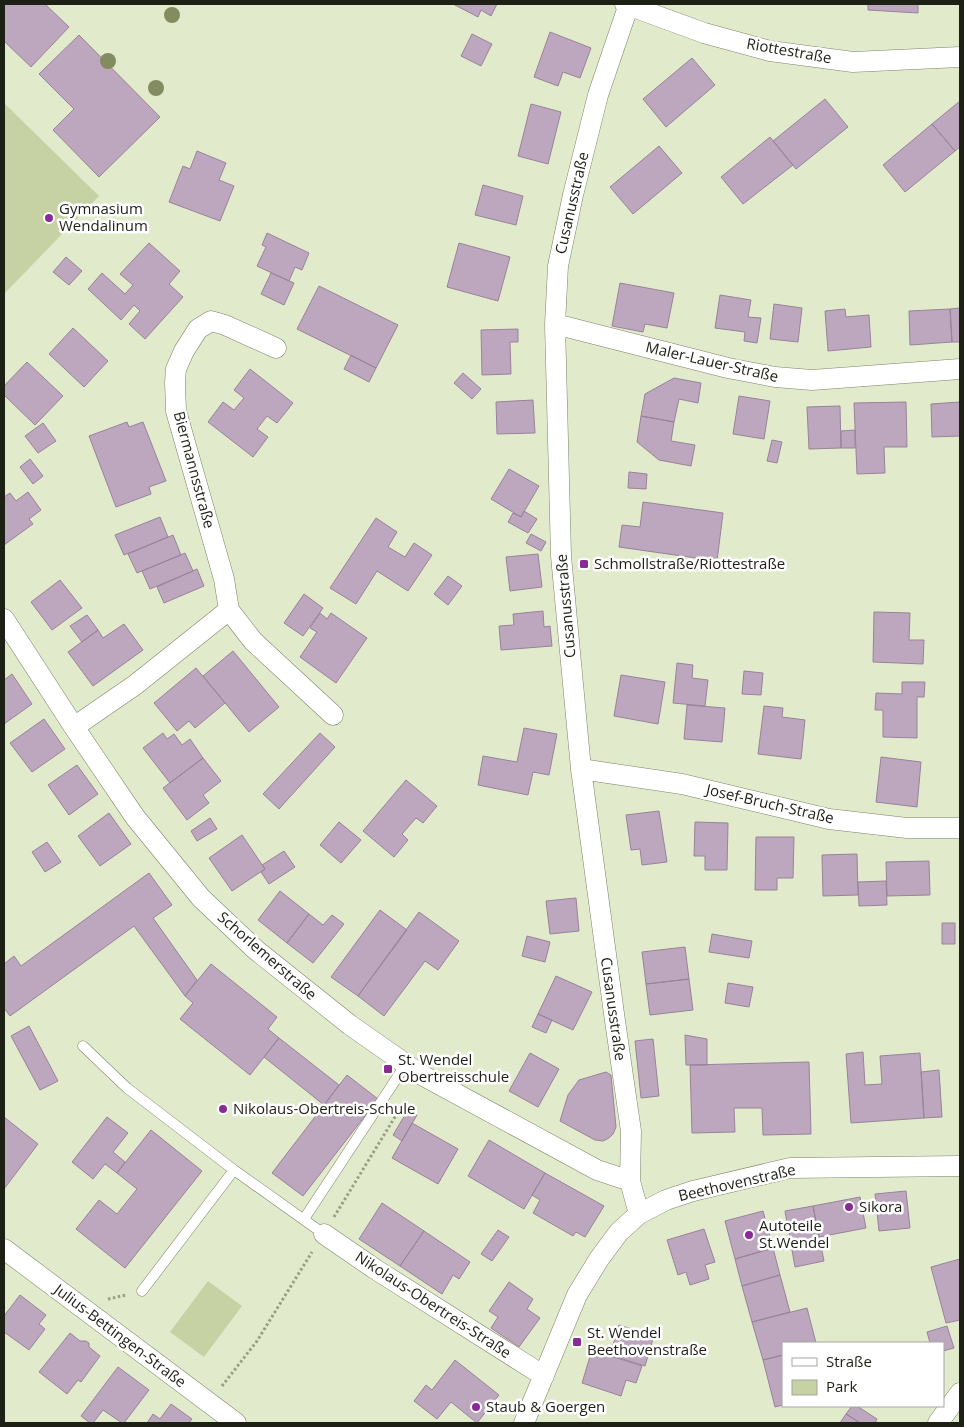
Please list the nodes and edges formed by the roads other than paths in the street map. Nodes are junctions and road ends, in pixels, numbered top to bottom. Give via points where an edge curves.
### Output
1 (627, 4) edge
2 (960, 57) edge
3 (555, 324) junction
4 (276, 348) dead end
5 (960, 369) edge
6 (229, 610) junction
7 (4, 619) edge
8 (333, 715) dead end
9 (74, 727) junction
10 (582, 769) junction
11 (960, 828) edge
12 (83, 1046) dead end
13 (406, 1064) junction
14 (960, 1166) edge
15 (234, 1170) junction
16 (630, 1181) junction
17 (639, 1214) junction
18 (304, 1219) junction
19 (324, 1234) joint
20 (4, 1249) edge
21 (142, 1291) road end
22 (544, 1376) junction
23 (960, 1393) edge
24 (236, 1423) edge
25 (524, 1423) edge
26 (938, 1423) edge

1 - 2 street, Riottestraße via 704,33 770,51 853,62
1 - 3 street, Cusanusstraße via 598,95 572,195 558,266
3 - 5 street, Maler-Lauer-Straße via 775,377 812,380
3 - 10 street, Cusanusstraße via 561,556
4 - 6 street, Biermannsstraße via 211,321 198,329 176,369 176,410 224,579
6 - 8 street, Biermannsstraße via 253,640
6 - 9 street via 135,685
7 - 9 street, Schorlemerstraße
9 - 13 street, Schorlemerstraße via 136,817 201,898 256,950 350,1025
10 - 11 street, Josef-Bruch-Straße via 682,784 828,819 907,828
10 - 16 street, Cusanusstraße via 614,1021 632,1131
12 - 15 lane via 127,1088
13 - 16 street, Schorlemerstraße via 597,1170
13 - 18 lane
14 - 17 street, Beethovenstraße via 790,1168 693,1191
15 - 18 lane
15 - 21 lane
16 - 17 street, Cusanusstraße
17 - 22 street, Beethovenstraße via 619,1232 577,1295
18 - 19 lane
19 - 22 street, Nikolaus-Obertreis-Straße
20 - 24 street, Julius-Bettingen-Straße
22 - 25 street, Beethovenstraße
23 - 26 street

